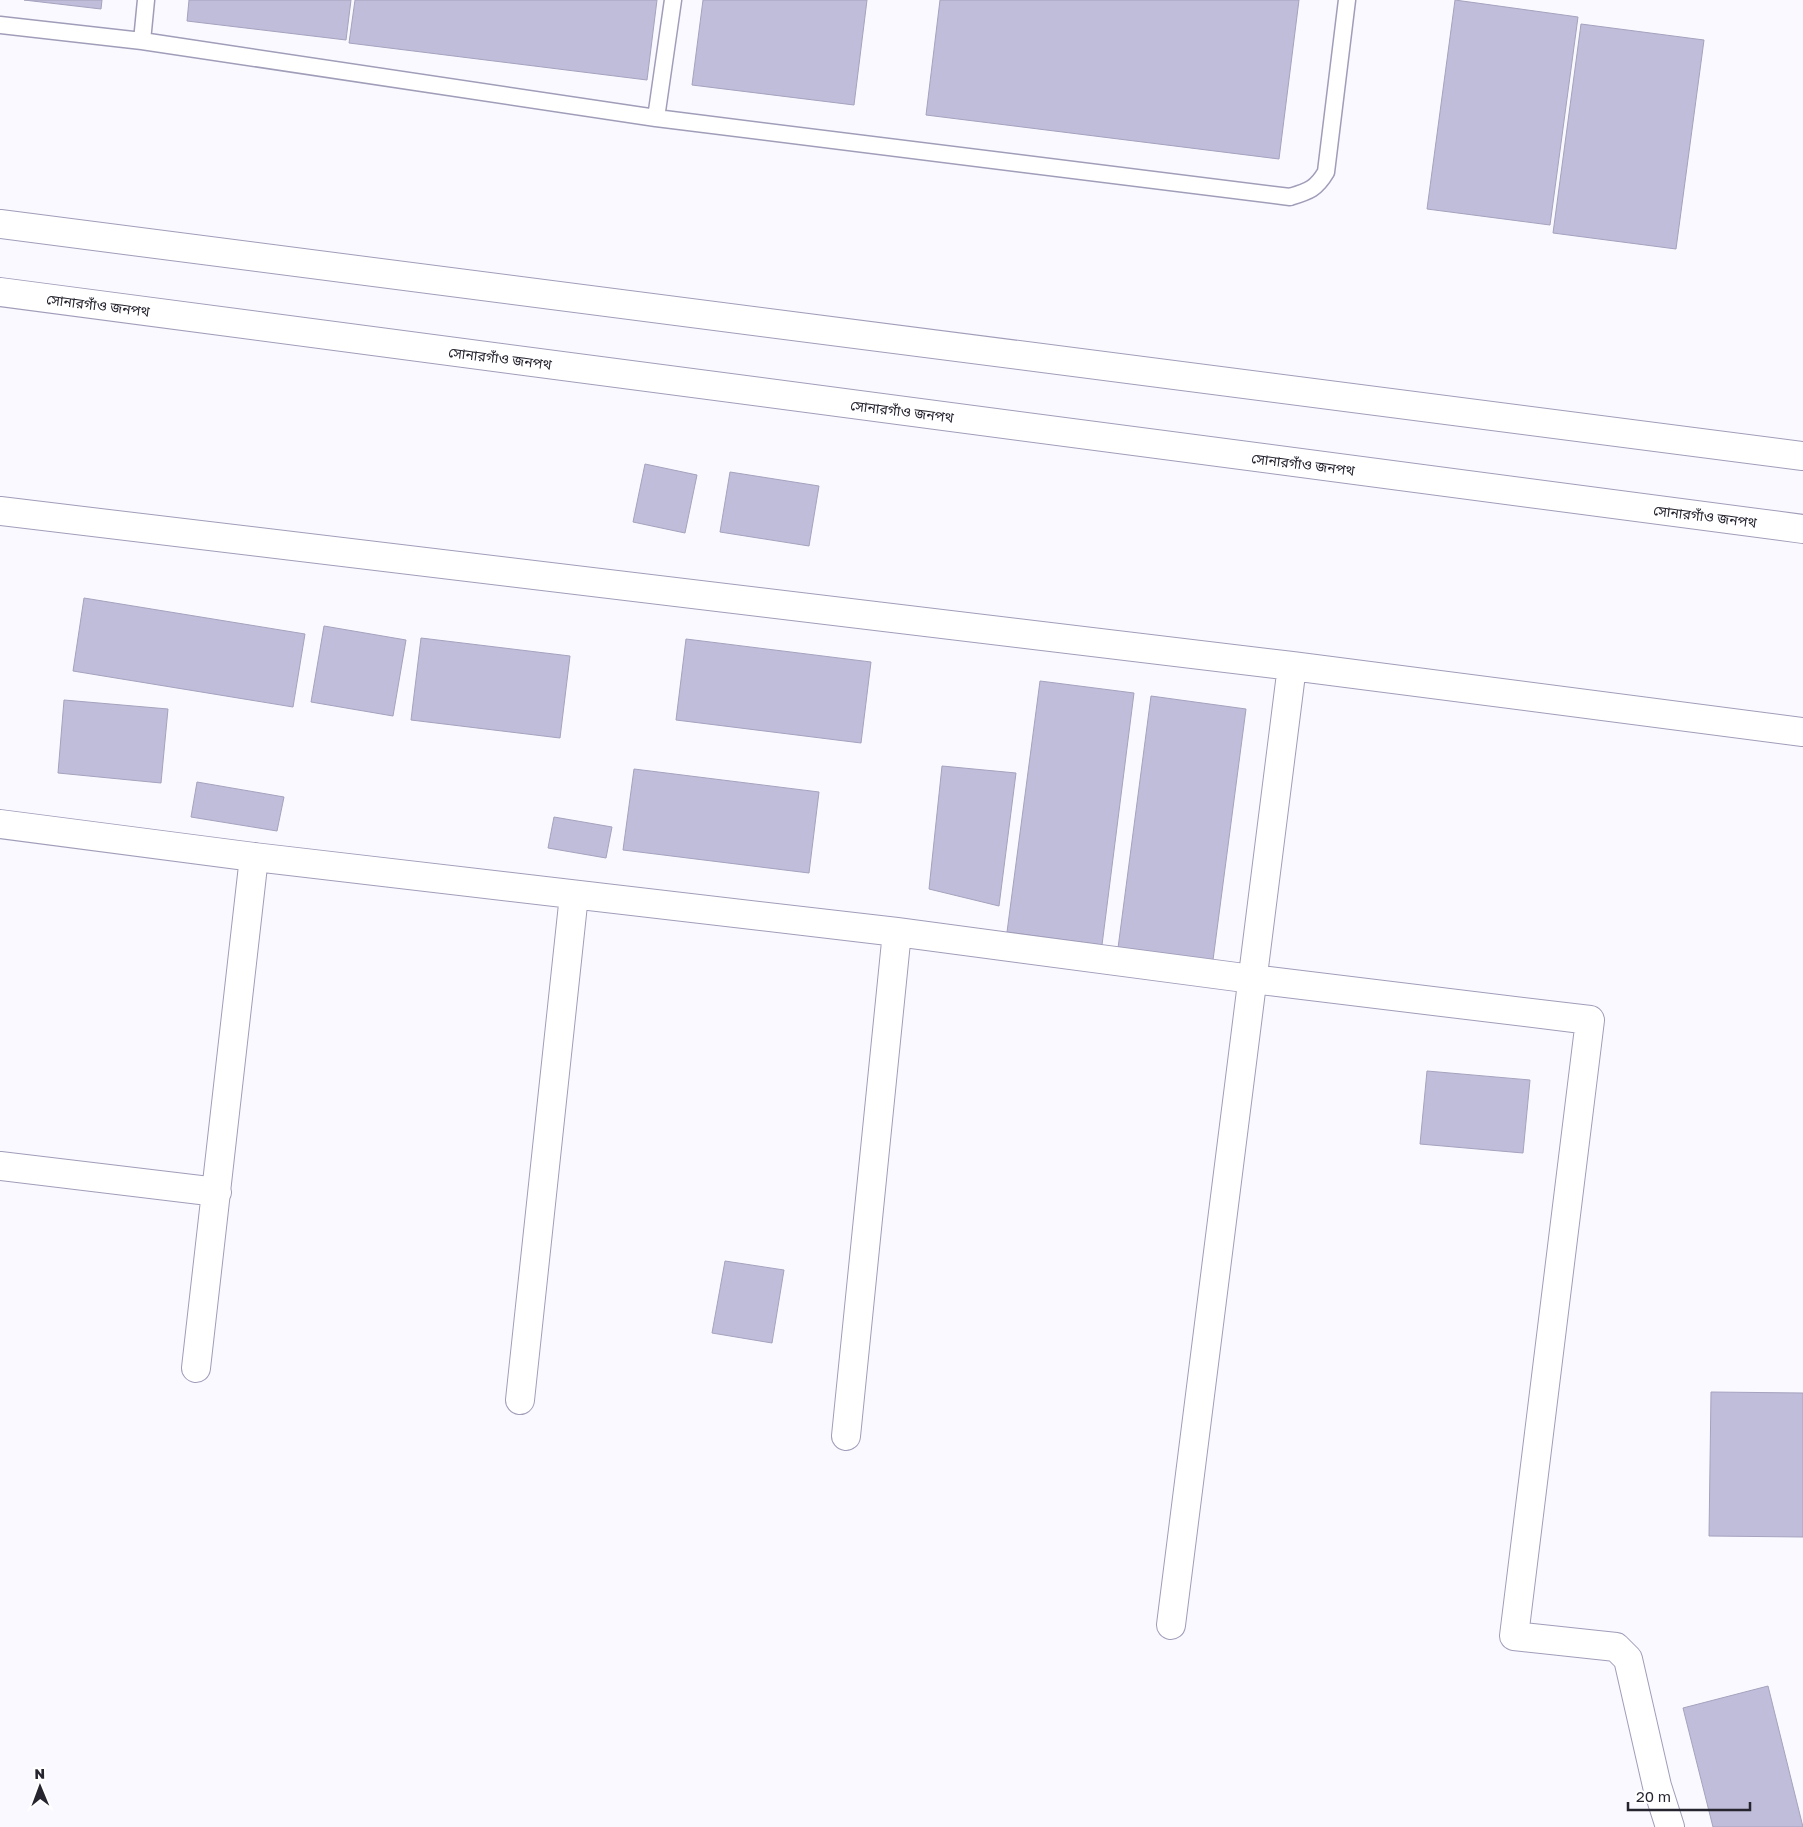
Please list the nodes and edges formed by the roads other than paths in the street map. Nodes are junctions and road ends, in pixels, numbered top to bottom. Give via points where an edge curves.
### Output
1 (146, 0) edge
2 (673, 0) edge
3 (1347, 0) edge
4 (0, 25) edge
5 (142, 41) junction
6 (656, 118) junction
7 (0, 224) edge
8 (0, 292) edge
9 (1803, 456) edge
10 (0, 511) edge
11 (1803, 529) edge
12 (1292, 666) junction
13 (1803, 732) edge
14 (0, 824) edge
15 (254, 857) junction
16 (574, 895) junction
17 (897, 932) junction
18 (1252, 979) junction
19 (0, 1166) edge
20 (217, 1192) junction
21 (196, 1368) dead end
22 (520, 1400) dead end
23 (846, 1436) dead end
24 (1171, 1625) dead end
25 (1670, 1827) edge

1 - 5 lane
2 - 6 lane
3 - 6 lane via 1326,172 1320,183 1309,191 1290,197
4 - 5 lane
5 - 6 lane
7 - 9 street
8 - 11 street, সোনারগাঁও জনপথ
10 - 12 street
12 - 13 street
12 - 18 street
14 - 15 street
15 - 16 street
15 - 20 street
16 - 17 street
16 - 22 street
17 - 18 street
17 - 23 street
18 - 24 street
18 - 25 street via 1590,1020 1514,1636 1616,1647 1628,1659 1657,1786
19 - 20 street
20 - 21 street

